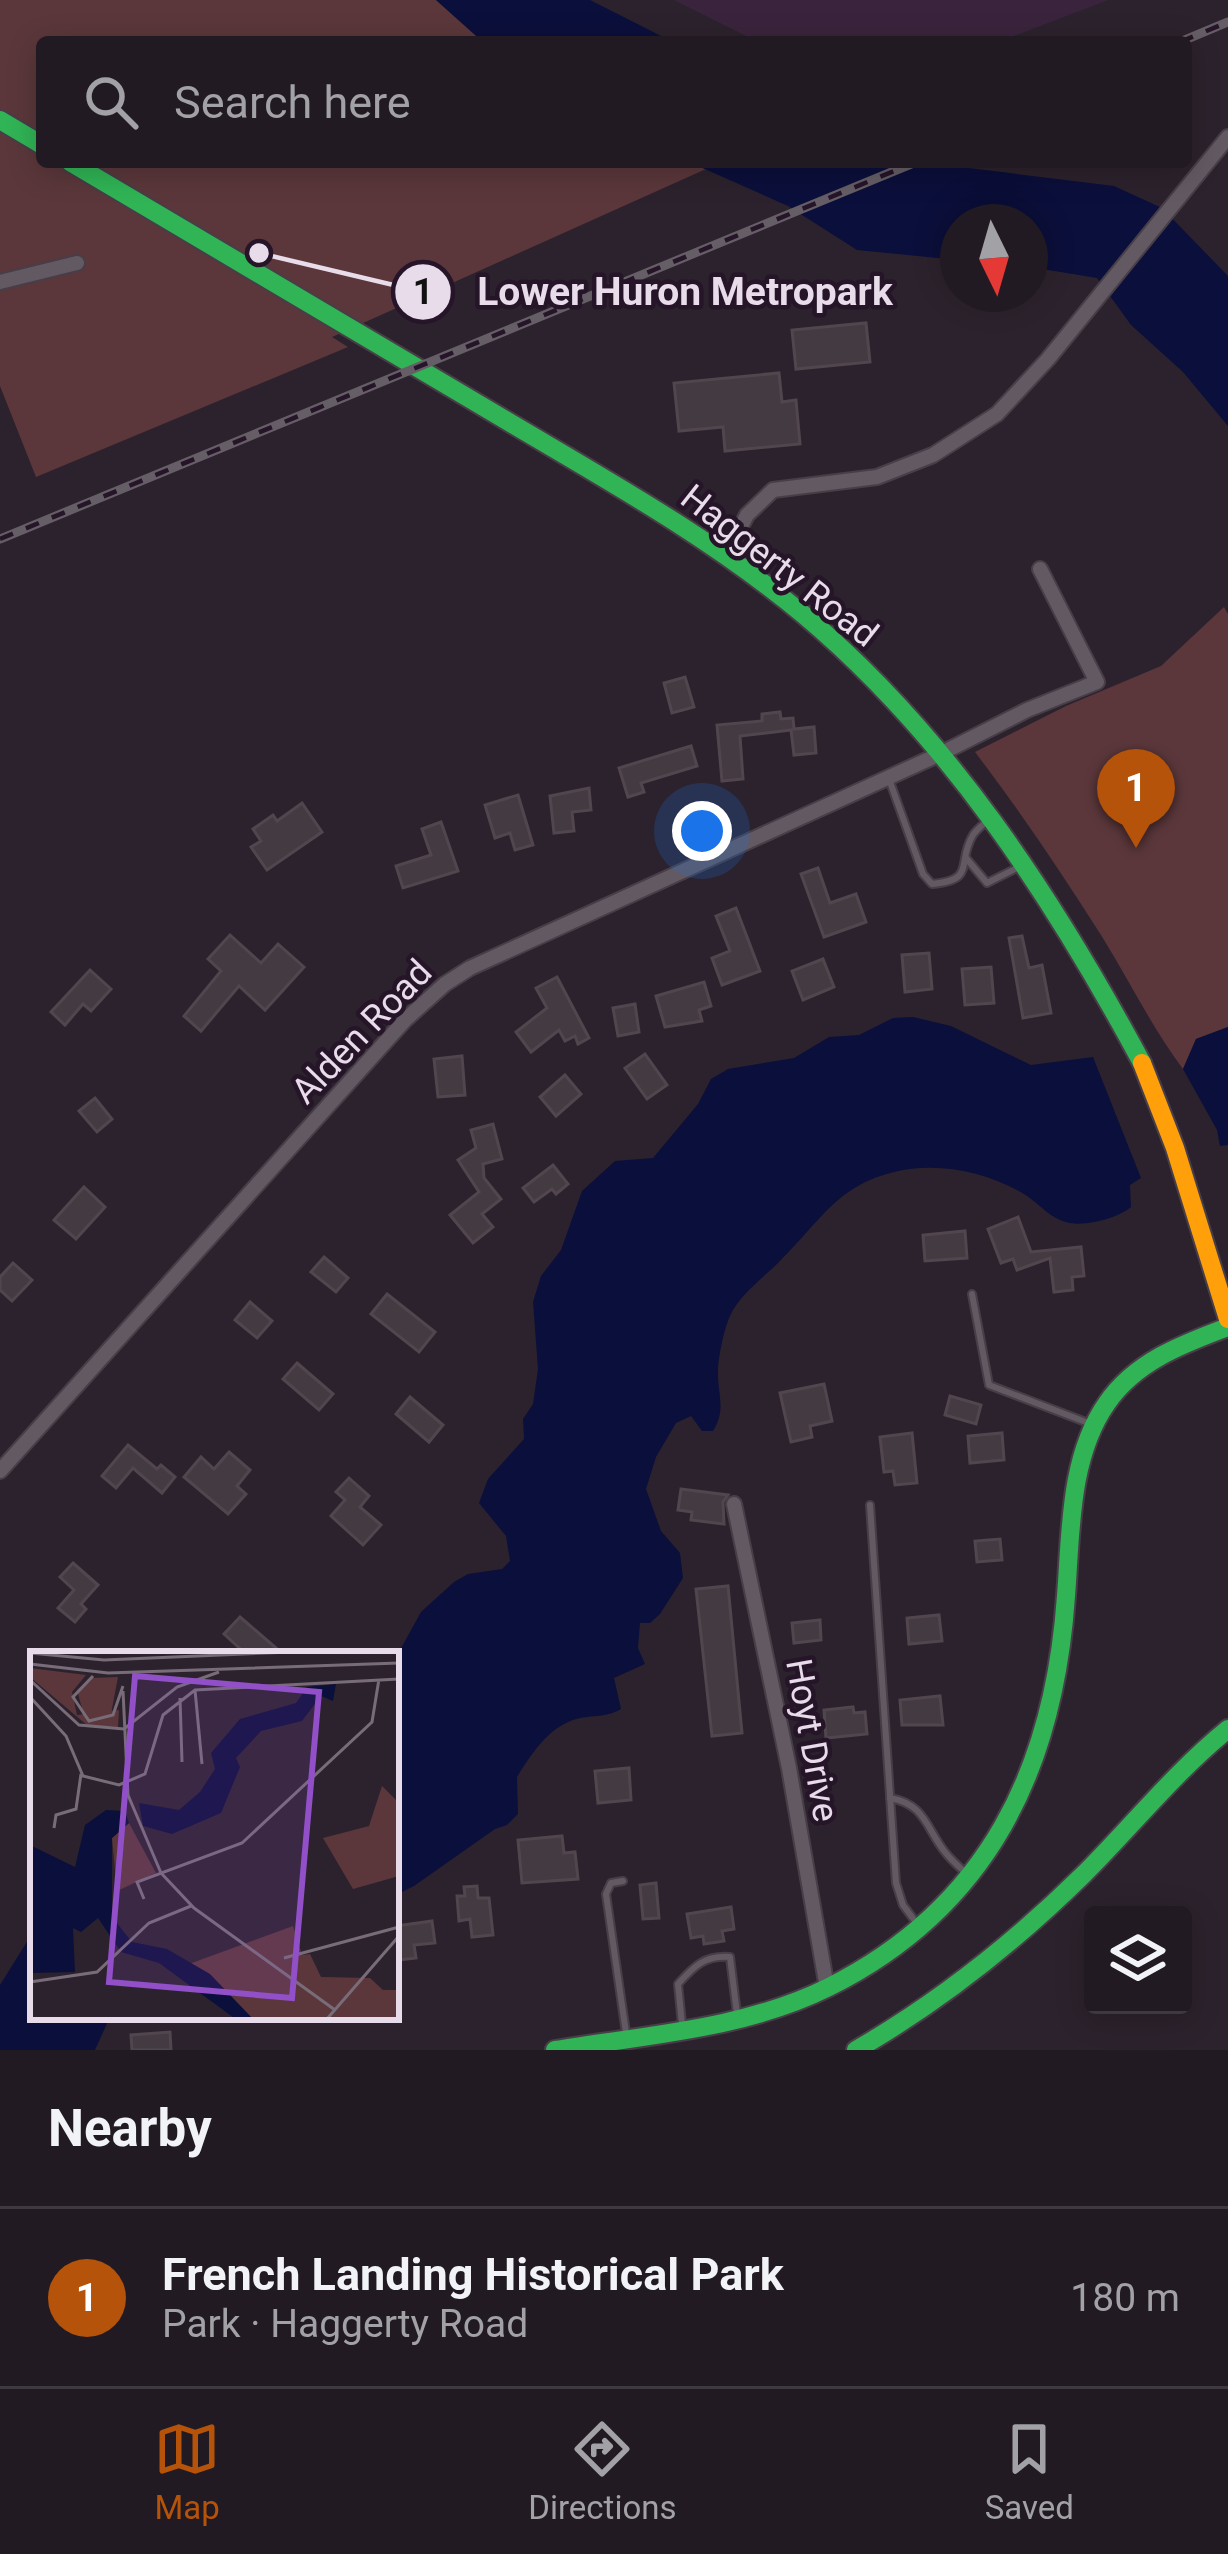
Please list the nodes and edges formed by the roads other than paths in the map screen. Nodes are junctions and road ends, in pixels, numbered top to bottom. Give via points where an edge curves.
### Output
1 (0, 120) edge
2 (1228, 137) edge
3 (36, 141) edge
4 (80, 168) edge
5 (76, 263) dead end
6 (0, 282) edge
7 (726, 555) junction
8 (1040, 569) dead end
9 (940, 754) junction
10 (888, 777) junction
11 (991, 818) junction
12 (966, 857) junction
13 (1024, 864) junction
14 (972, 1294) dead end
15 (1228, 1323) edge
16 (1094, 1426) junction
17 (0, 1471) edge
18 (734, 1504) dead end
19 (870, 1505) dead end
20 (1228, 1729) edge
21 (890, 1798) junction
22 (969, 1876) junction
23 (623, 1881) dead end
24 (920, 1928) junction
25 (826, 1988) junction
26 (738, 2018) junction
27 (682, 2028) junction
28 (627, 2037) junction
29 (555, 2050) edge
30 (856, 2050) edge

1 - 3 main road
2 - 7 street via 997,414 933,455 857,483 773,490 747,515
4 - 7 main road, Haggerty Road
5 - 6 street
7 - 9 main road, Haggerty Road via 832,641
8 - 9 street, Alden Road via 1097,682
9 - 10 street, Alden Road
9 - 11 main road, Haggerty Road
10 - 12 lane via 932,884 962,875
10 - 17 street, Alden Road via 445,984
11 - 12 lane
11 - 13 main road, Haggerty Road
12 - 13 lane via 987,883
13 - 15 main road, Haggerty Road via 1145,1070
14 - 16 lane via 989,1385
15 - 16 main road via 1167,1350 1125,1381
16 - 22 main road via 1074,1494 1055,1694 1040,1752 1019,1803
18 - 25 street, Hoyt Drive
19 - 21 lane
20 - 30 main road via 998,1956
21 - 22 lane via 922,1812 946,1855
21 - 24 lane via 896,1883
22 - 24 main road
23 - 28 lane via 606,1894
24 - 25 main road
25 - 26 main road
26 - 27 main road
26 - 27 lane via 730,1957 713,1956 678,1984
27 - 28 main road
28 - 29 main road

